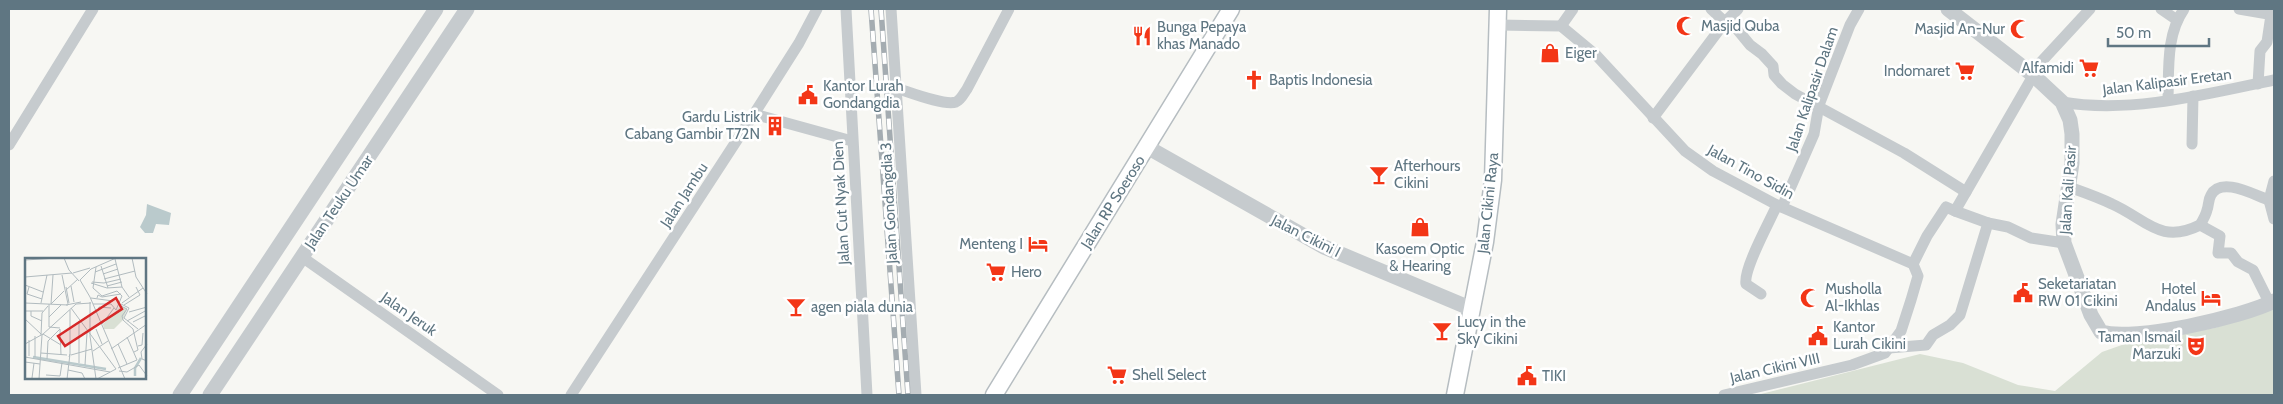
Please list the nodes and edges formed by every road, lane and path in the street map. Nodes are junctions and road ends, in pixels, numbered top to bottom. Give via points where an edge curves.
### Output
1 (93, 9) edge
2 (467, 9) edge
3 (817, 9) edge
4 (846, 9) edge
5 (891, 9) edge
6 (1009, 9) edge
7 (1231, 9) edge
8 (1572, 9) edge
9 (1711, 9) edge
10 (1738, 9) edge
11 (1859, 9) edge
12 (2090, 9) edge
13 (2161, 9) edge
14 (2184, 9) edge
15 (2239, 9) edge
16 (435, 10) edge
17 (1959, 11) edge
18 (2268, 14) edge
19 (1498, 17) edge
20 (2177, 20) junction
21 (1725, 22) junction
22 (456, 26) junction
23 (1561, 26) junction
24 (2034, 74) junction
25 (2274, 80) edge
26 (2258, 84) junction
27 (896, 88) junction
28 (2193, 96) junction
29 (2168, 99) junction
30 (2062, 102) junction
31 (1819, 105) junction
32 (754, 114) junction
33 (1653, 118) junction
34 (852, 141) junction
35 (2192, 144) dead end
36 (9, 145) edge
37 (1147, 147) junction
38 (2274, 181) edge
39 (2068, 187) junction
40 (1966, 192) junction
41 (2269, 200) junction
42 (1779, 206) junction
43 (1956, 210) junction
44 (298, 217) junction
45 (2274, 219) edge
46 (1988, 223) junction
47 (2200, 225) junction
48 (319, 231) junction
49 (2064, 243) junction
50 (302, 256) junction
51 (1913, 264) junction
52 (1761, 294) dead end
53 (2272, 302) edge
54 (1472, 309) junction
55 (1889, 348) junction
56 (180, 395) edge
57 (210, 395) edge
58 (498, 395) edge
59 (571, 395) edge
60 (866, 395) edge
61 (916, 395) edge
62 (994, 395) edge
63 (1455, 395) edge
64 (1724, 395) edge

1 - 36 street
2 - 22 street, Jalan Teuku Umar
3 - 32 street, Jalan Jambu
4 - 34 street, Jalan Cut Nyak Dien
5 - 27 street, Jalan Gondangdia 3
6 - 27 street via 967,89 955,102 939,101
7 - 37 main road, Jalan RP Soeroso
8 - 23 street
9 - 21 street
10 - 21 street
11 - 31 street, Jalan Kalipasir Dalam
12 - 24 street via 2049,52
13 - 20 street
14 - 20 street
15 - 18 street
16 - 22 street
16 - 44 street, Jalan Teuku Umar
17 - 24 street, Jalan Kali Pasir
18 - 26 street via 2266,42 2260,52
19 - 23 street
19 - 54 main road, Jalan Cikini Raya via 1493,180
20 - 29 street via 2170,46
21 - 31 street via 1736,28 1762,54 1782,84 1810,104
21 - 33 street
22 - 48 street, Jalan Teuku Umar
23 - 33 street, Jalan Tino Sidin via 1596,55
24 - 30 street, Jalan Kali Pasir
24 - 40 street
25 - 26 street, Jalan Kalipasir Eretan
26 - 28 street, Jalan Kalipasir Eretan
27 - 61 street, Jalan Gondangdia 3
28 - 29 street, Jalan Kalipasir Eretan
28 - 35 street
29 - 30 street, Jalan Kalipasir Eretan via 2120,106
30 - 39 street, Jalan Kali Pasir via 2072,134
31 - 40 street
31 - 42 street, Jalan Kalipasir Dalam via 1814,134
32 - 34 street
32 - 59 street, Jalan Jambu
33 - 42 street, Jalan Tino Sidin via 1685,151 1713,171
34 - 60 street, Jalan Cut Nyak Dien
37 - 54 street, Jalan Cikini I via 1324,247
37 - 62 main road, Jalan RP Soeroso
38 - 41 street
39 - 47 street via 2113,204 2163,232 2173,234
39 - 49 street, Jalan Kali Pasir
40 - 43 street
41 - 45 street
41 - 47 street via 2230,186 2220,186 2209,197
42 - 51 street, Jalan Tino Sidin
42 - 52 street, Jalan Kalipasir Dalam via 1745,278 1746,284
43 - 46 street
43 - 51 street via 1946,207 1926,236
44 - 48 street
44 - 56 street, Jalan Teuku Umar
46 - 49 street via 2031,238
46 - 55 street via 1960,315 1933,335 1926,345
47 - 53 street via 2220,236 2218,253 2231,253 2238,262 2253,270
48 - 50 street, Jalan Teuku Umar
49 - 53 street, Jalan Kali Pasir via 2096,326 2111,335 2166,330 2212,321
50 - 57 street, Jalan Teuku Umar
50 - 58 street, Jalan Jeruk
51 - 55 street via 1918,276 1901,331
54 - 63 main road, Jalan Cikini Raya
55 - 64 street, Jalan Cikini VIII via 1877,357 1852,365

